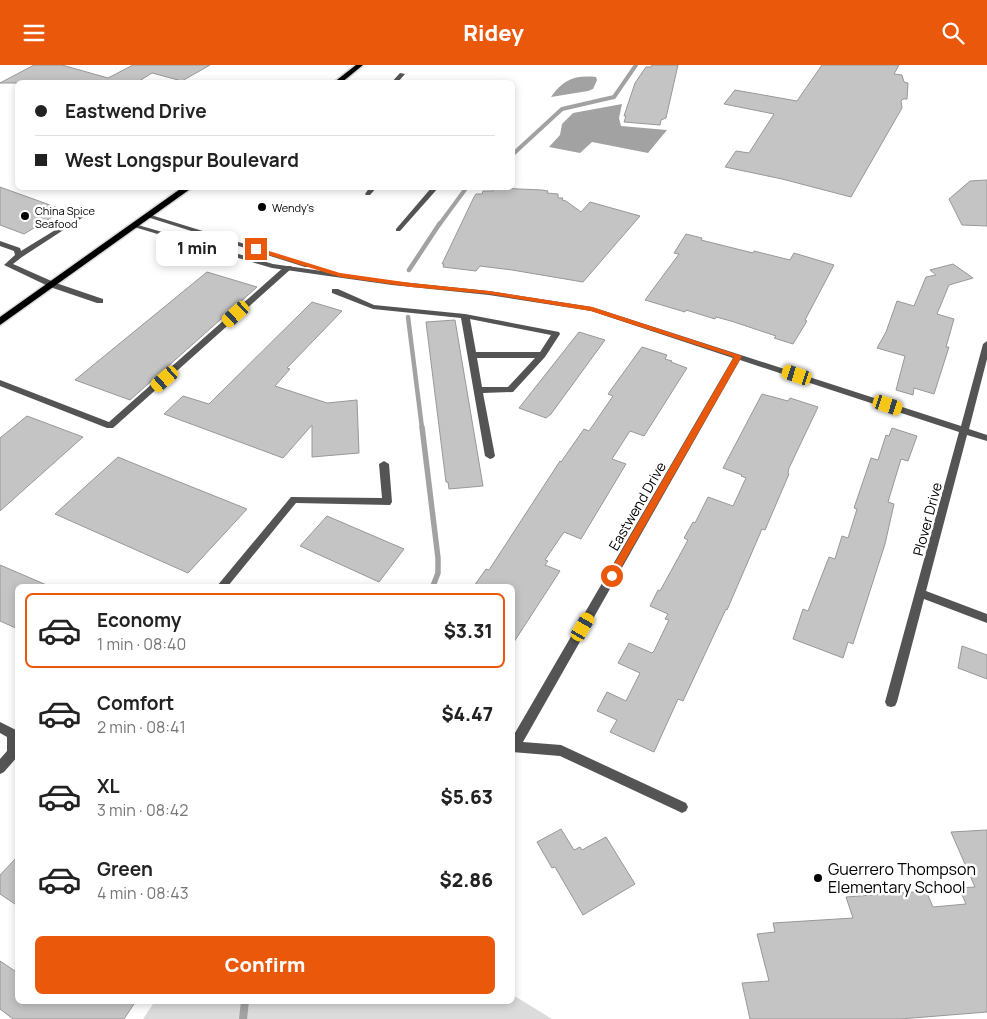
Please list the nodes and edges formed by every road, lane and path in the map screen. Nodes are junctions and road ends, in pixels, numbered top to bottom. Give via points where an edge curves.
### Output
1 (360, 65) edge
2 (402, 75) dead end
3 (340, 80) edge
4 (396, 80) edge
5 (185, 190) edge
6 (371, 190) edge
7 (433, 190) edge
8 (368, 193) dead end
9 (85, 213) dead end
10 (149, 216) junction
11 (136, 226) junction
12 (398, 230) dead end
13 (0, 243) edge
14 (216, 251) junction
15 (19, 255) junction
16 (200, 264) dead end
17 (288, 268) junction
18 (340, 275) junction
19 (53, 285) junction
20 (335, 291) dead end
21 (100, 301) dead end
22 (465, 317) junction
23 (2, 318) edge
24 (987, 343) edge
25 (472, 355) junction
26 (542, 355) junction
27 (738, 356) junction
28 (0, 383) edge
29 (478, 390) junction
30 (965, 430) junction
31 (987, 438) edge
32 (490, 456) dead end
33 (384, 464) dead end
34 (224, 584) edge
35 (921, 593) junction
36 (987, 619) edge
37 (891, 702) dead end
38 (0, 727) edge
39 (515, 745) edge
40 (515, 747) edge
41 (0, 768) edge
42 (682, 807) dead end

1 - 3 main road
2 - 4 street
5 - 10 main road
6 - 8 street
7 - 12 street
9 - 15 street
10 - 11 main road
10 - 18 street
11 - 14 street
11 - 19 main road
13 - 15 street via 17,250
14 - 16 street
14 - 17 street
15 - 19 street via 8,265
17 - 18 street
17 - 28 street via 110,427
18 - 27 street via 592,309
19 - 21 street
19 - 23 main road
20 - 22 street via 373,307
22 - 25 street
22 - 26 street via 556,334
24 - 30 street, Plover Drive
25 - 26 street
25 - 29 street
26 - 29 street via 510,390
27 - 30 street
27 - 39 street, Eastwend Drive
29 - 32 street
30 - 31 street
30 - 35 street, Plover Drive
33 - 34 street via 387,502 294,499
35 - 36 street
35 - 37 street, Plover Drive
38 - 41 street via 13,734 13,753
40 - 42 street, Eastwend Drive via 561,751

